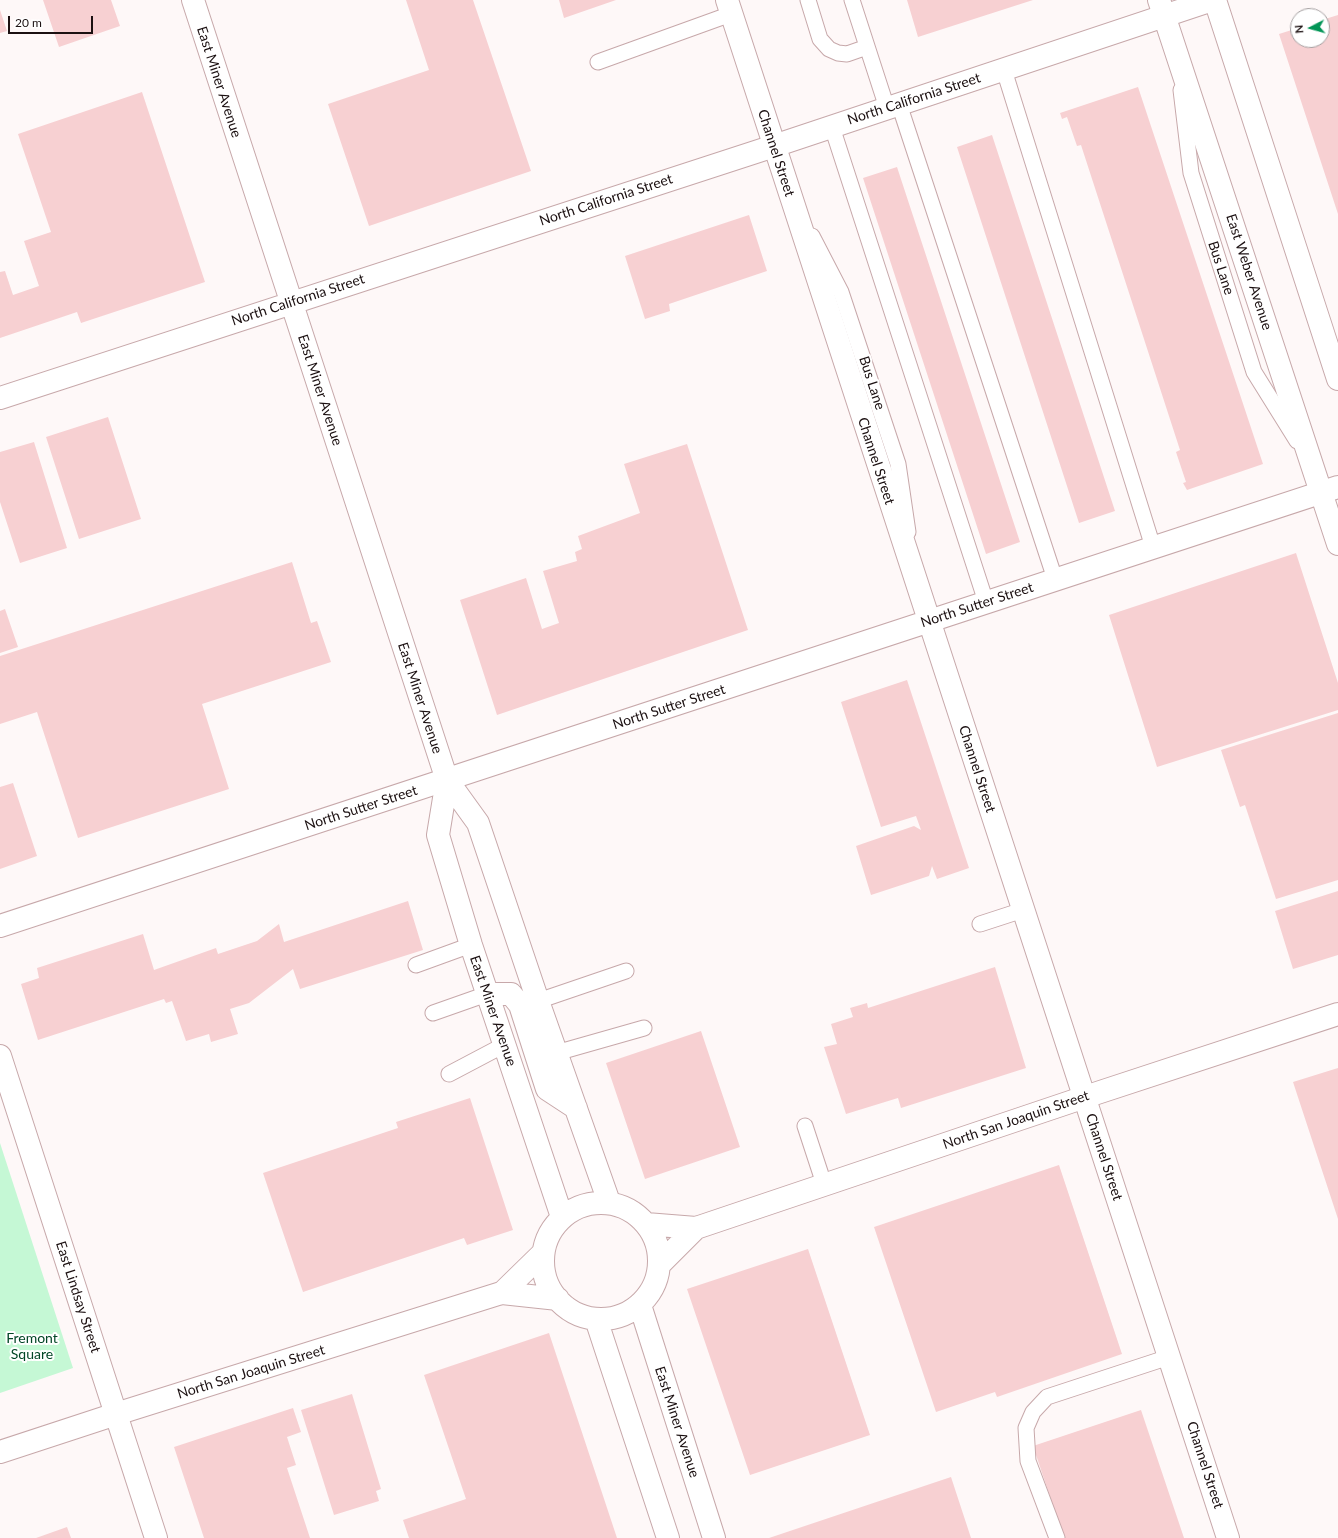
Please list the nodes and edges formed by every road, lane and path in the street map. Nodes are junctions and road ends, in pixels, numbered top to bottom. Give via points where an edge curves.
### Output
1 (193, 0) edge
2 (808, 0) edge
3 (852, 0) edge
4 (1212, 0) edge
5 (1215, 0) edge
6 (729, 7) edge
7 (1162, 8) edge
8 (867, 47) junction
9 (598, 62) dead end
10 (1004, 70) junction
11 (893, 106) junction
12 (832, 127) junction
13 (774, 146) junction
14 (292, 303) junction
15 (1338, 379) edge
16 (0, 398) edge
17 (1330, 490) edge
18 (1338, 544) edge
19 (1153, 547) junction
20 (1055, 580) junction
21 (986, 602) junction
22 (928, 621) junction
23 (447, 780) junction
24 (1023, 910) junction
25 (980, 924) dead end
26 (0, 926) edge
27 (471, 945) junction
28 (416, 966) dead end
29 (626, 971) dead end
30 (487, 994) junction
31 (538, 1001) junction
32 (433, 1013) dead end
33 (1338, 1014) edge
34 (644, 1028) dead end
35 (504, 1045) junction
36 (534, 1051) junction
37 (556, 1053) junction
38 (0, 1056) edge
39 (449, 1074) dead end
40 (1085, 1096) junction
41 (576, 1108) junction
42 (806, 1126) dead end
43 (824, 1184) junction
44 (609, 1202) junction
45 (562, 1217) junction
46 (646, 1224) junction
47 (696, 1228) junction
48 (542, 1254) junction
49 (659, 1265) junction
50 (502, 1293) junction
51 (558, 1299) junction
52 (640, 1305) junction
53 (596, 1319) junction
54 (1170, 1357) junction
55 (116, 1414) junction
56 (0, 1452) edge
57 (156, 1538) edge
58 (668, 1538) edge
59 (714, 1538) edge
60 (1057, 1538) edge
61 (1228, 1538) edge

1 - 14 street, East Miner Avenue
2 - 8 lane via 820,39 829,49 847,54
3 - 8 lane
4 - 7 street, North California Street
5 - 15 street
6 - 9 lane
6 - 13 street, Channel Street
7 - 10 street, North California Street
7 - 17 street, East Weber Avenue via 1312,464
8 - 11 lane
10 - 11 street, North California Street
10 - 19 lane
11 - 12 street, North California Street
11 - 20 lane
12 - 13 street, North California Street
12 - 21 lane
13 - 14 street, North California Street
13 - 22 street, Channel Street
14 - 16 street, North California Street
14 - 23 street, East Miner Avenue
17 - 18 street, East Weber Avenue
17 - 19 street, North Sutter Street
19 - 20 street, North Sutter Street
20 - 21 street, North Sutter Street
21 - 22 street, North Sutter Street
22 - 23 street, North Sutter Street
22 - 24 street, Channel Street
23 - 26 street, North Sutter Street
23 - 27 street, East Miner Avenue via 438,835
23 - 31 street, East Miner Avenue via 478,823
24 - 25 lane
24 - 40 street, Channel Street
27 - 28 lane
27 - 30 street, East Miner Avenue
29 - 31 lane
30 - 32 lane
30 - 35 street, East Miner Avenue
30 - 36 street via 511,994 520,1005
31 - 37 street, East Miner Avenue
33 - 40 street, North San Joaquin Street
34 - 37 lane
35 - 36 street
35 - 39 lane
35 - 45 street, East Miner Avenue
36 - 41 street via 547,1089
37 - 41 street, East Miner Avenue
38 - 55 street, East Lindsay Street
40 - 43 street, North San Joaquin Street
40 - 54 street, Channel Street
41 - 44 street, East Miner Avenue
42 - 43 lane
43 - 47 street, North San Joaquin Street
44 - 45 street via 590,1202
44 - 46 street via 627,1208
45 - 48 street via 548,1236
46 - 47 street, North San Joaquin Street
46 - 49 street via 653,1234 659,1252
47 - 49 street, North San Joaquin Street
48 - 50 street, North San Joaquin Street
48 - 51 street via 543,1274 551,1293
49 - 52 street via 652,1289
50 - 51 street, North San Joaquin Street
50 - 55 street, North San Joaquin Street
51 - 53 street via 565,1308 583,1317
52 - 53 street via 623,1316
52 - 59 street, East Miner Avenue
53 - 58 street
54 - 60 lane via 1047,1397 1033,1412 1026,1428 1028,1461
54 - 61 street, Channel Street
55 - 56 street, North San Joaquin Street
55 - 57 street, East Lindsay Street

